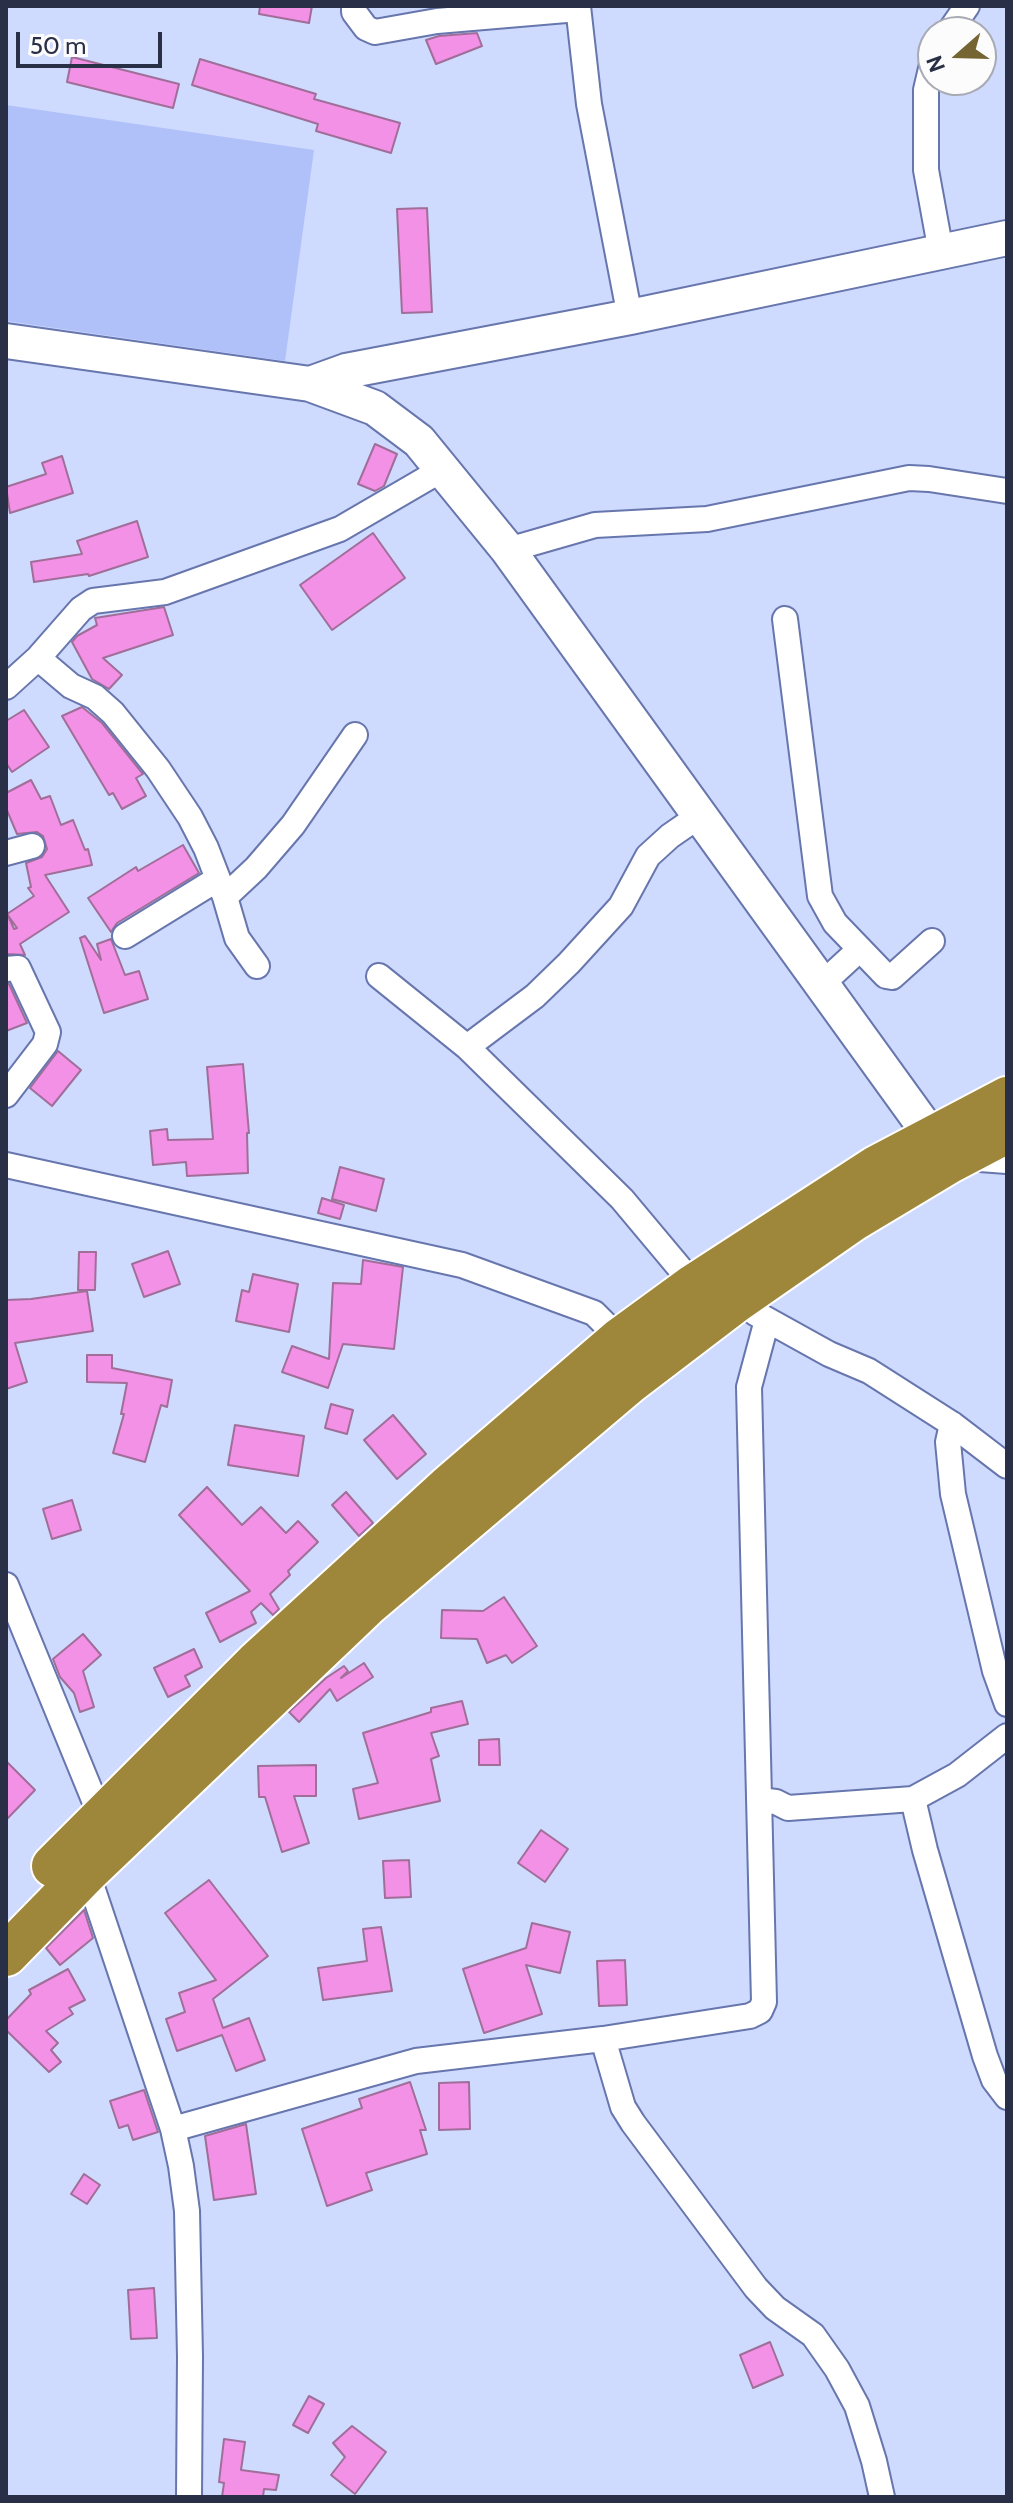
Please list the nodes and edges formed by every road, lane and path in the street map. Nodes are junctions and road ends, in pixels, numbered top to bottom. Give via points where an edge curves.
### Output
1 (354, 6) edge
2 (578, 7) edge
3 (926, 96) edge
4 (1007, 238) edge
5 (941, 252) junction
6 (630, 317) junction
7 (6, 341) edge
8 (310, 384) junction
9 (443, 469) junction
10 (1007, 491) edge
11 (508, 550) junction
12 (785, 619) dead end
13 (38, 658) junction
14 (6, 687) edge
15 (355, 735) dead end
16 (699, 816) junction
17 (32, 846) dead end
18 (6, 853) edge
19 (221, 889) junction
20 (125, 936) dead end
21 (932, 941) dead end
22 (860, 949) junction
23 (257, 966) dead end
24 (6, 969) edge
25 (379, 976) dead end
26 (822, 984) junction
27 (467, 1047) junction
28 (6, 1095) edge
29 (1007, 1098) edge
30 (1007, 1132) edge
31 (969, 1149) edge
32 (6, 1165) edge
33 (694, 1285) junction
34 (751, 1311) junction
35 (620, 1339) junction
36 (952, 1424) junction
37 (1007, 1466) edge
38 (6, 1585) edge
39 (1007, 1704) edge
40 (1007, 1736) edge
41 (913, 1799) junction
42 (759, 1800) junction
43 (101, 1817) junction
44 (87, 1872) junction
45 (6, 1914) edge
46 (6, 1955) edge
47 (603, 2039) junction
48 (1007, 2097) edge
49 (173, 2129) junction
50 (189, 2497) edge
51 (882, 2497) edge

1 - 2 street via 366,28 375,32
2 - 6 street via 589,104
3 - 5 street via 926,157
4 - 5 street
5 - 6 street
6 - 8 street via 346,371
7 - 8 street
8 - 9 street via 375,408 419,441
9 - 11 street
9 - 13 street via 340,529 165,592 93,601
10 - 11 street via 909,478 707,519 595,525
11 - 16 street
12 - 22 street via 820,896 835,923
13 - 14 street
13 - 19 street via 113,713 158,769 190,817
15 - 19 street via 293,825 256,868
16 - 26 street
16 - 27 street via 648,856 621,906 569,963
17 - 18 street
19 - 20 street
19 - 23 street via 237,938
21 - 22 street via 892,977
22 - 26 street
24 - 28 street via 18,968 48,1032 45,1044
25 - 27 street
26 - 31 street
27 - 33 street via 622,1199
29 - 31 highway
30 - 31 highway
31 - 33 highway via 876,1167
31 - 34 highway via 853,1220
32 - 35 street via 462,1265 594,1313
33 - 35 highway
34 - 36 street via 869,1371
34 - 42 street
34 - 44 highway via 630,1382 367,1605
35 - 43 highway via 256,1663
36 - 37 street
36 - 39 street via 948,1442 953,1494
38 - 43 street
40 - 41 street via 957,1775
41 - 42 street via 788,1808
41 - 48 street via 985,2056
42 - 47 street via 764,2002 760,2011
43 - 45 highway
44 - 46 highway
44 - 49 street
47 - 49 street via 416,2061
47 - 51 street via 623,2107 633,2123 756,2288 813,2335 837,2369 857,2406
49 - 50 street via 187,2211

